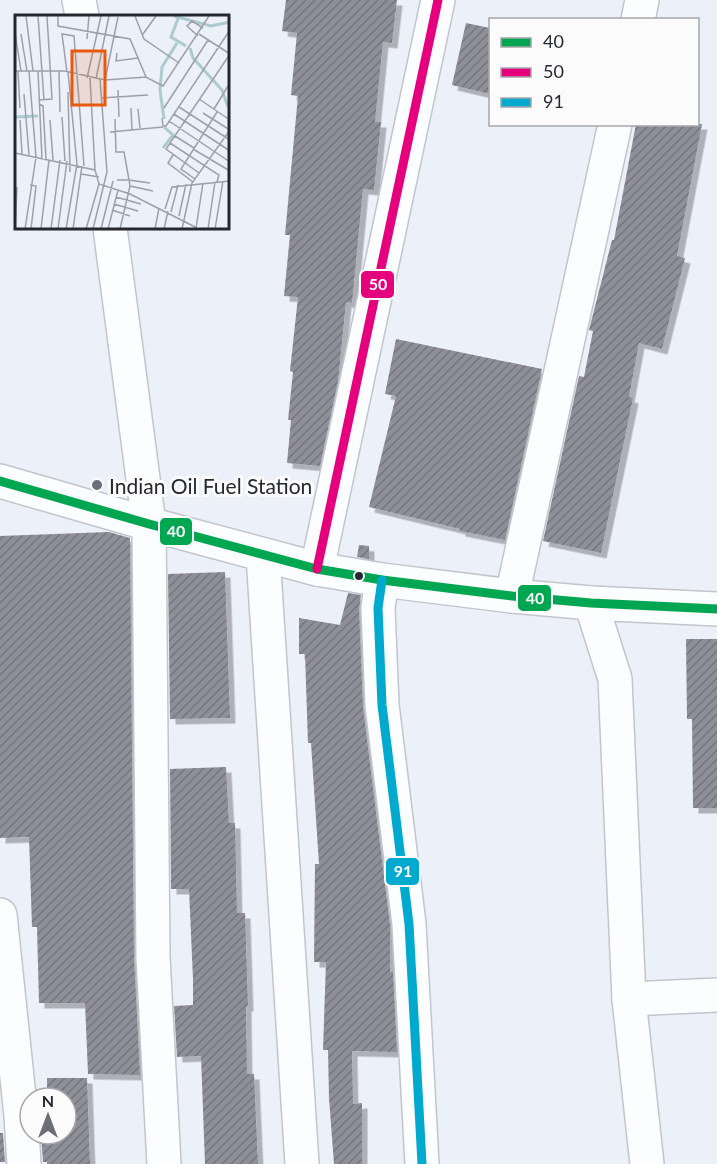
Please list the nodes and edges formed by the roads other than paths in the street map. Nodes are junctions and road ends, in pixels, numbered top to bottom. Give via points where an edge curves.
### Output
1 (80, 0) edge
2 (438, 0) edge
3 (642, 0) edge
4 (82, 15) edge
5 (638, 18) edge
6 (615, 126) edge
7 (110, 230) edge
8 (0, 481) edge
9 (149, 524) junction
10 (263, 555) junction
11 (317, 569) junction
12 (382, 580) junction
13 (513, 596) junction
14 (591, 603) junction
15 (716, 605) edge
16 (0, 915) edge
17 (717, 995) edge
18 (629, 999) junction
19 (24, 1164) edge
20 (164, 1164) edge
21 (302, 1164) edge
22 (422, 1164) edge
23 (647, 1164) edge

1 - 4 street
2 - 11 street
3 - 5 street
6 - 13 street
7 - 9 street
8 - 9 street
9 - 10 street
9 - 20 street via 153,957
10 - 11 street
10 - 21 street
11 - 12 street
12 - 13 street
12 - 22 street via 378,608 382,705 409,924
13 - 14 street
14 - 15 street
14 - 18 street via 615,680
16 - 19 street
17 - 18 street
18 - 23 street

